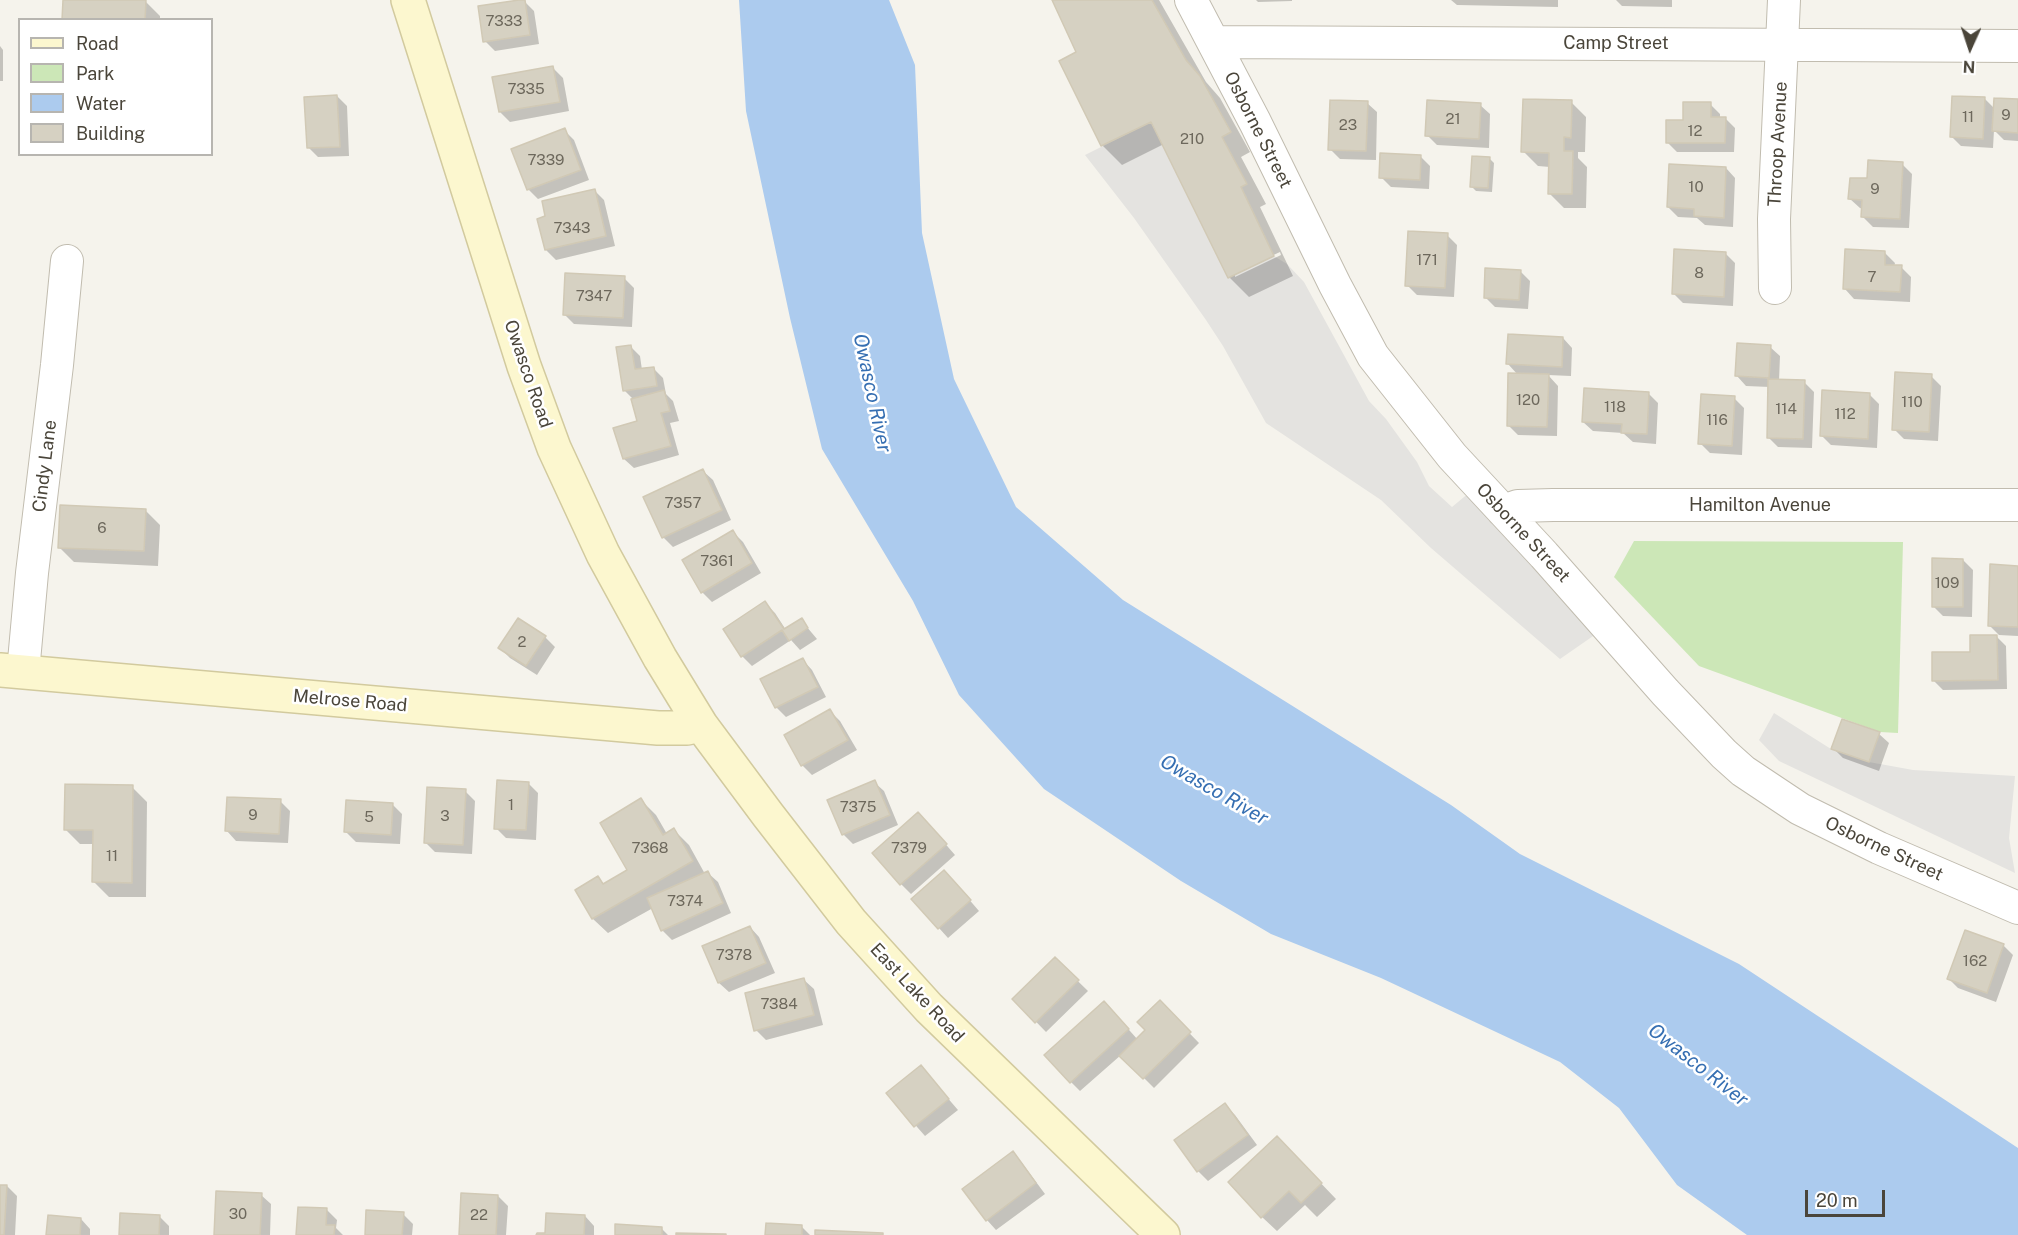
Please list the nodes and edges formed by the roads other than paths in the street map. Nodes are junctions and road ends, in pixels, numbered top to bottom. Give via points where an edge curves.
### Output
1 (408, 0) edge
2 (1191, 0) edge
3 (1784, 0) edge
4 (1214, 42) junction
5 (1783, 44) junction
6 (2018, 46) edge
7 (67, 261) dead end
8 (1775, 288) dead end
9 (2018, 505) edge
10 (1503, 511) junction
11 (11, 671) edge
12 (701, 725) junction
13 (2018, 908) edge
14 (1162, 1235) edge

1 - 12 main road, Owasco Road via 494,276 554,448 603,554
2 - 4 street, Osborne Street
3 - 5 street, Throop Avenue
4 - 5 street, Camp Street
4 - 10 street, Osborne Street via 1373,356 1452,456
5 - 6 street, Camp Street
5 - 8 street, Throop Avenue via 1774,219
7 - 11 street, Cindy Lane via 32,573
9 - 10 street, Hamilton Avenue via 1564,505 1518,506
10 - 13 street, Osborne Street via 1665,692 1743,771 1800,809
11 - 12 main road, Melrose Road via 658,728
12 - 14 main road, East Lake Road via 851,922 945,1024

